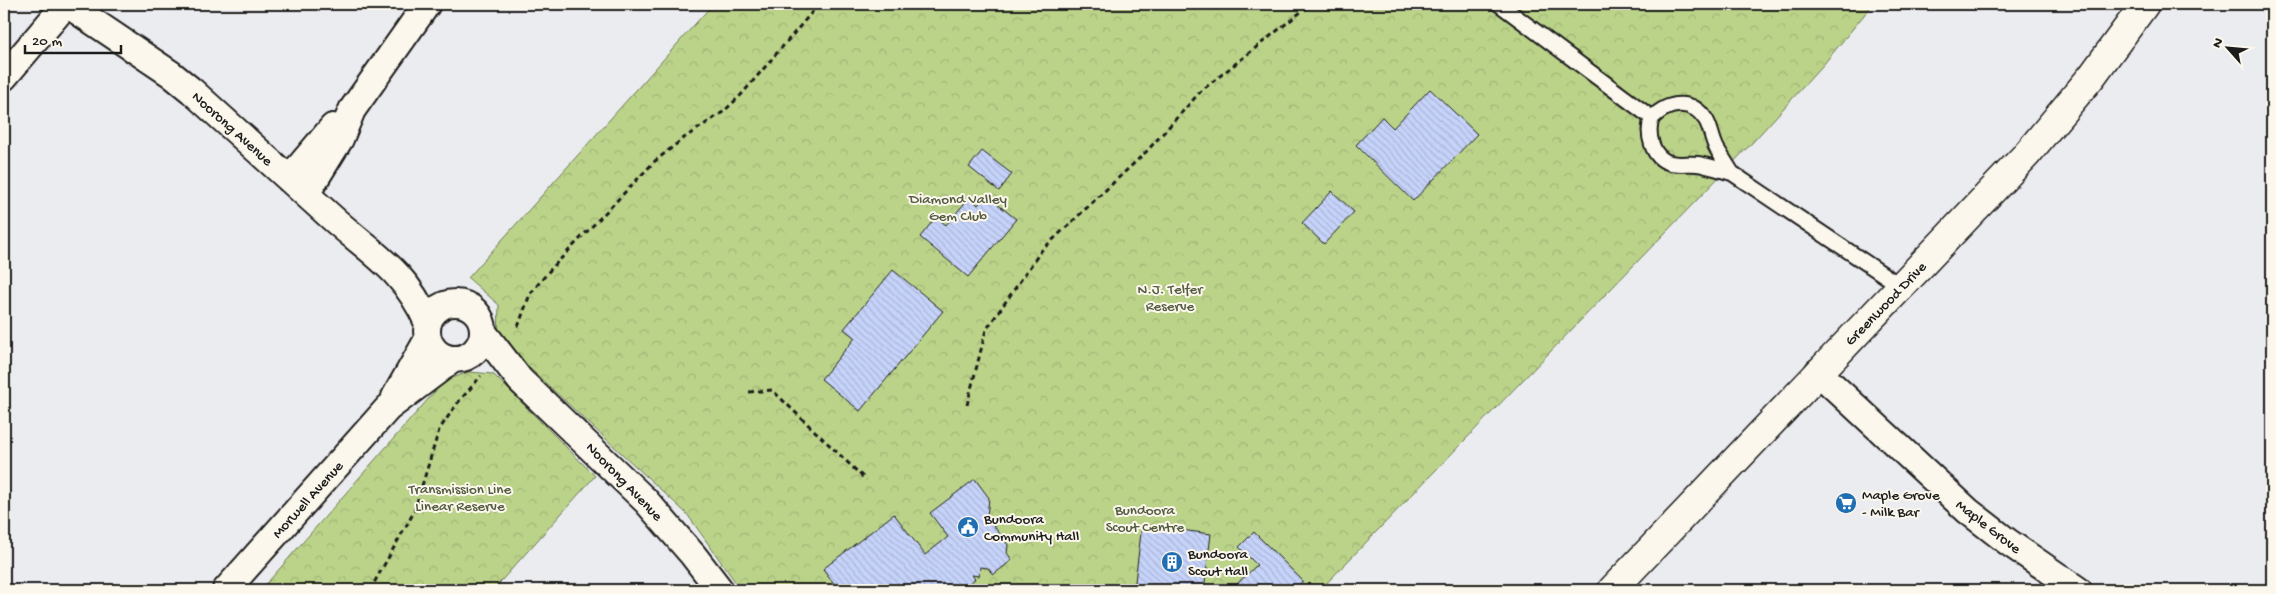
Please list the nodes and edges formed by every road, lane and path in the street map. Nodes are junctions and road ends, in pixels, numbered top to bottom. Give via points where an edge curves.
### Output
1 (67, 4) edge
2 (428, 4) edge
3 (819, 4) edge
4 (1311, 4) edge
5 (1499, 4) edge
6 (2145, 4) edge
7 (4, 77) edge
8 (1652, 118) junction
9 (1732, 173) junction
10 (298, 186) junction
11 (390, 265) junction
12 (1902, 287) junction
13 (450, 304) junction
14 (428, 331) junction
15 (483, 332) junction
16 (458, 359) junction
17 (496, 360) junction
18 (1818, 372) junction
19 (749, 392) dead end
20 (967, 405) dead end
21 (388, 408) junction
22 (866, 480) dead end
23 (226, 590) edge
24 (370, 590) edge
25 (720, 590) edge
26 (1612, 590) edge
27 (2078, 590) edge

1 - 7 street
1 - 10 street, Noorong Avenue via 171,74
2 - 10 street via 352,110 340,139
3 - 17 path via 741,95 723,112 654,161 550,270 530,294 516,332
4 - 20 path via 1201,91 1147,151 1041,251 986,330
5 - 8 lane
6 - 12 street, Greenwood Drive via 2092,76 2027,154
8 - 9 lane via 1649,133 1658,156 1673,164 1687,163
8 - 9 lane via 1669,106 1678,104 1688,105 1699,112
9 - 12 lane
10 - 11 street, Noorong Avenue via 359,242
11 - 13 street, Noorong Avenue via 416,277
11 - 14 street, Noorong Avenue via 420,304
12 - 18 street, Greenwood Drive
13 - 14 street via 436,310
13 - 15 street via 458,303 473,310 479,316
14 - 16 street via 438,353
14 - 21 street, Morwell Avenue
15 - 16 street via 476,348
15 - 17 street, Noorong Avenue
16 - 17 street, Noorong Avenue
16 - 21 street, Morwell Avenue
17 - 24 path via 456,405 440,430 414,512
17 - 25 street, Noorong Avenue via 646,501
18 - 26 street, Greenwood Drive
18 - 27 street, Maple Grove via 1968,511
19 - 22 path via 772,390
21 - 23 street, Morwell Avenue

